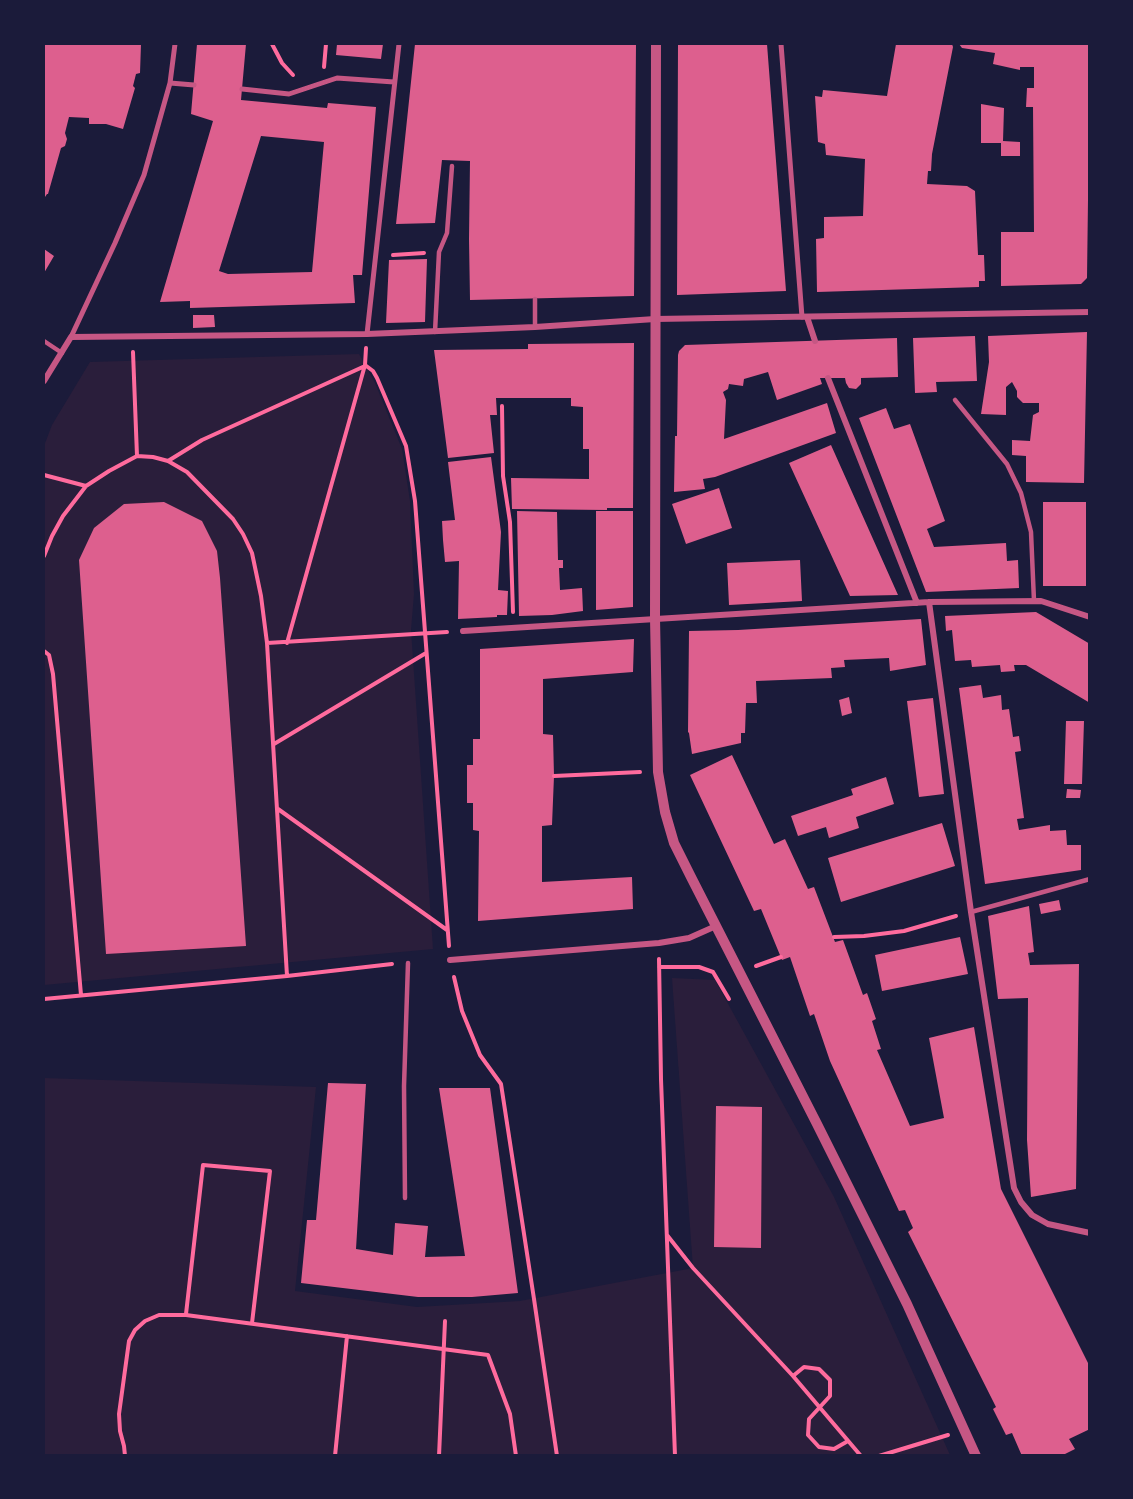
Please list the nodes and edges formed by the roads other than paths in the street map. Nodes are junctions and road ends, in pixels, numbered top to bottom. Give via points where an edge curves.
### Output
1 (175, 44) edge
2 (399, 44) edge
3 (656, 44) edge
4 (782, 44) edge
5 (394, 82) junction
6 (170, 83) junction
7 (194, 85) dead end
8 (242, 89) dead end
9 (452, 166) dead end
10 (535, 299) dead end
11 (1089, 312) edge
12 (804, 317) junction
13 (655, 320) junction
14 (535, 327) junction
15 (435, 332) junction
16 (367, 334) junction
17 (70, 337) junction
18 (815, 340) dead end
19 (44, 341) edge
20 (62, 353) junction
21 (828, 378) dead end
22 (44, 381) edge
23 (955, 400) dead end
24 (1034, 601) junction
25 (929, 602) junction
26 (917, 603) junction
27 (1089, 617) edge
28 (655, 618) junction
29 (460, 632) road end
30 (1089, 879) edge
31 (971, 912) junction
32 (716, 926) junction
33 (450, 960) road end
34 (408, 963) road end
35 (405, 1198) dead end
36 (1089, 1233) edge
37 (976, 1455) edge

1 - 6 street
2 - 5 street
3 - 13 street
4 - 12 street
5 - 8 street via 337,78 289,93
5 - 16 street
6 - 7 street
6 - 17 street via 144,175
9 - 15 lane via 447,233 440,252
10 - 14 lane
11 - 12 street
12 - 13 street
12 - 18 street
13 - 14 street
13 - 28 street
14 - 15 street
15 - 16 street
16 - 17 street
17 - 20 street
19 - 20 lane
20 - 22 street
21 - 26 street
23 - 24 lane via 1007,464 1021,494 1031,532
24 - 25 street
24 - 27 street
25 - 26 street
25 - 31 street
26 - 28 street
28 - 29 street
28 - 32 street via 658,772 665,812 674,843
30 - 31 lane
31 - 36 street via 1014,1188 1032,1215 1048,1224
32 - 33 street via 689,938 659,942
32 - 37 street via 907,1304
34 - 35 lane

